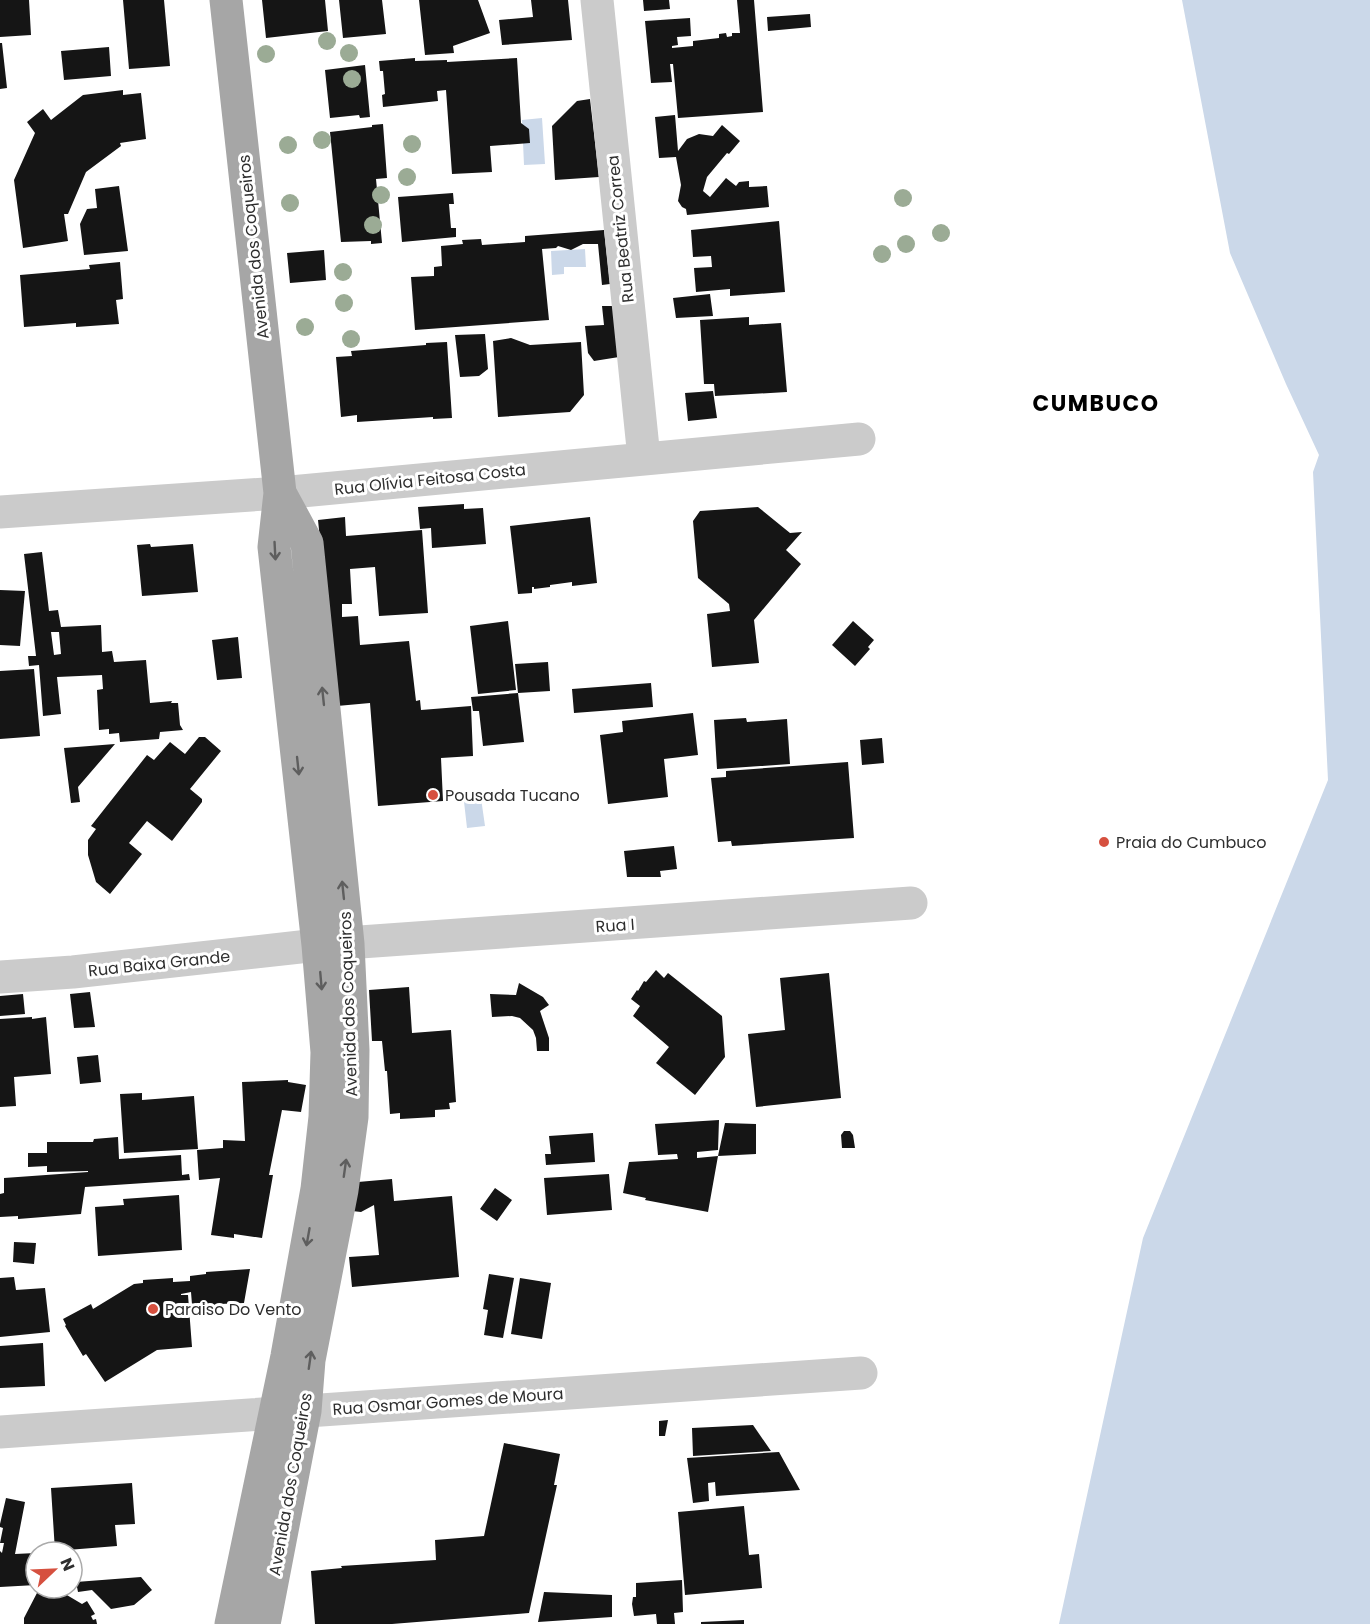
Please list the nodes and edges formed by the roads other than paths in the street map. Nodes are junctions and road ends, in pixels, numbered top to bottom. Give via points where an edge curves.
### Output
1 (226, 0) edge
2 (597, 0) edge
3 (859, 439) dead end
4 (644, 458) junction
5 (280, 493) junction
6 (0, 512) edge
7 (911, 903) dead end
8 (333, 945) junction
9 (0, 977) edge
10 (861, 1373) dead end
11 (290, 1412) junction
12 (0, 1432) edge
13 (231, 1624) edge
14 (264, 1624) edge

1 - 5 main road, Avenida dos Coqueiros
2 - 4 street, Rua Beatriz Correa
3 - 4 street, Rua Olívia Feitosa Costa
4 - 5 street, Rua Olívia Feitosa Costa
5 - 6 street, Rua Olívia Feitosa Costa
5 - 8 main road, Avenida dos Coqueiros via 307,543
7 - 8 street, Rua I
8 - 9 street, Rua Baixa Grande
8 - 11 main road, Avenida dos Coqueiros via 353,1050 352,1117 309,1360
10 - 11 street, Rua Osmar Gomes de Moura
11 - 12 street, Rua Osmar Gomes de Moura
11 - 13 main road, Avenida dos Coqueiros
11 - 14 main road, Avenida dos Coqueiros

